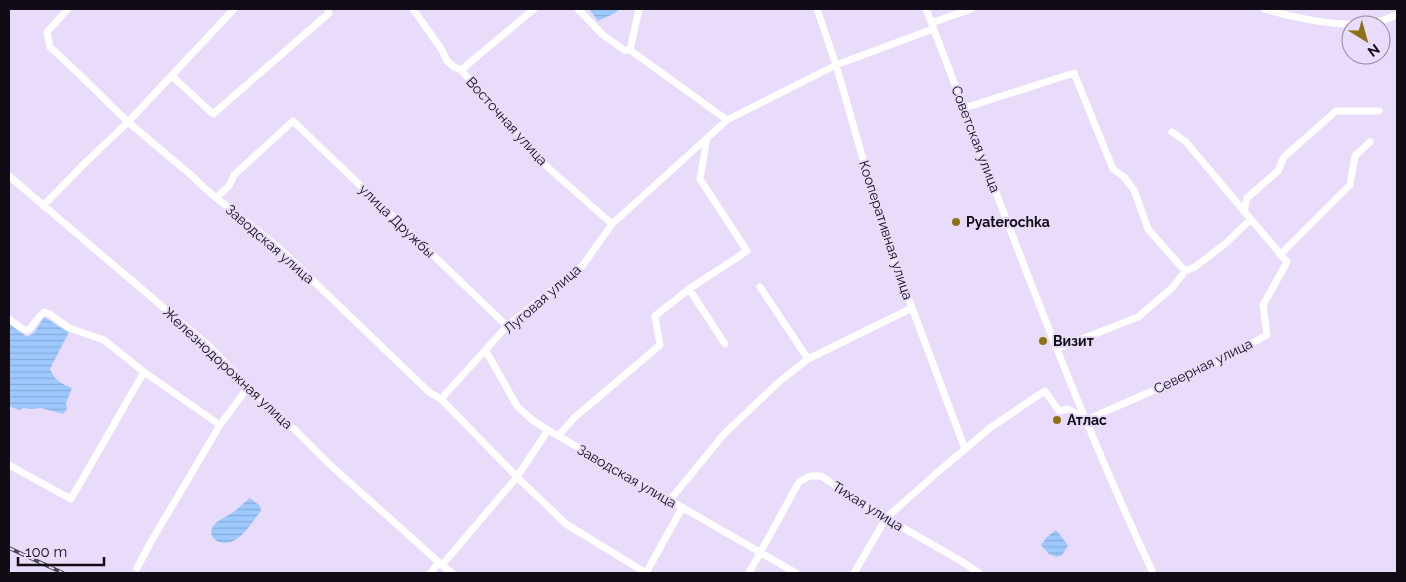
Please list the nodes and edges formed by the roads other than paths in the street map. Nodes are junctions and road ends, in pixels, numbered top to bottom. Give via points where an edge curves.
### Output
1 (68, 9) edge
2 (234, 9) edge
3 (328, 9) edge
4 (413, 9) edge
5 (534, 9) edge
6 (578, 9) edge
7 (639, 9) edge
8 (817, 9) edge
9 (926, 9) edge
10 (971, 9) edge
11 (1264, 9) edge
12 (1397, 15) edge
13 (932, 26) junction
14 (630, 50) junction
15 (836, 65) junction
16 (461, 70) junction
17 (172, 76) junction
18 (964, 108) junction
19 (1379, 111) dead end
20 (727, 120) junction
21 (128, 122) junction
22 (1172, 132) dead end
23 (707, 138) junction
24 (1370, 142) dead end
25 (9, 176) edge
26 (216, 198) junction
27 (44, 205) junction
28 (1244, 212) junction
29 (1251, 219) junction
30 (612, 224) junction
31 (1280, 255) junction
32 (1185, 271) junction
33 (760, 287) dead end
34 (690, 288) junction
35 (912, 308) junction
36 (9, 318) edge
37 (507, 326) junction
38 (725, 344) dead end
39 (1056, 348) junction
40 (486, 351) junction
41 (808, 359) junction
42 (144, 372) junction
43 (248, 387) junction
44 (441, 399) junction
45 (1086, 420) junction
46 (220, 425) junction
47 (548, 430) junction
48 (558, 436) junction
49 (965, 448) junction
50 (9, 465) edge
51 (517, 477) junction
52 (670, 500) junction
53 (682, 508) junction
54 (886, 518) junction
55 (760, 552) junction
56 (442, 565) junction
57 (137, 568) dead end
58 (431, 573) edge
59 (452, 573) edge
60 (646, 573) edge
61 (749, 573) edge
62 (796, 573) edge
63 (854, 573) edge
64 (979, 573) edge
65 (1153, 573) edge

1 - 21 street, Заводская улица via 47,32 50,47
2 - 17 street
3 - 17 street via 329,13 213,114
4 - 16 street, Восточная улица via 447,61
5 - 16 street
6 - 14 street via 602,34 624,50
7 - 14 street
8 - 15 street, Кооперативная улица
9 - 13 street, Советская улица
10 - 13 street, Луговая улица
11 - 12 street via 1334,24 1376,22
13 - 15 street, Луговая улица
13 - 18 street, Советская улица
14 - 20 street
15 - 20 street, Луговая улица
15 - 35 street, Кооперативная улица via 878,214
16 - 30 street, Восточная улица via 544,164
17 - 21 street
18 - 32 street via 1074,73 1113,169 1134,190 1148,229
18 - 39 street, Советская улица
19 - 28 street via 1336,111 1284,157 1278,171 1248,198
20 - 23 street, Луговая улица
21 - 26 street, Заводская улица
21 - 27 street
22 - 28 street via 1186,142
23 - 30 street, Луговая улица
23 - 34 street via 700,179 748,251
24 - 31 street via 1355,156 1350,185
25 - 27 street, Железнодорожная улица
26 - 37 street, улица Дружбы via 229,186 234,175 292,121
26 - 44 street, Заводская улица via 278,247 429,392
27 - 43 street, Железнодорожная улица via 211,348
28 - 29 street
29 - 31 street
29 - 32 street via 1196,267
30 - 37 street, Луговая улица via 582,265
31 - 45 street, Северная улица via 1287,262 1264,305 1267,335 1214,364
32 - 39 street via 1173,287 1138,317
33 - 41 street
34 - 38 street
34 - 48 street via 655,316 660,346 574,418
35 - 41 street
35 - 49 street, Кооперативная улица
36 - 42 street via 27,330 44,312 50,314 69,328 104,340
37 - 40 street, Луговая улица
39 - 45 street, Советская улица
40 - 44 street, Луговая улица
40 - 47 street, Заводская улица via 516,406
41 - 52 street via 724,434
42 - 46 street
42 - 50 street via 71,499
43 - 46 street
43 - 56 street, Железнодорожная улица via 328,464
44 - 51 street, Заводская улица
45 - 49 street via 1068,409 1059,411 1045,391
45 - 65 street, Советская улица via 1119,502
46 - 57 street
47 - 48 street, Заводская улица
47 - 51 street
48 - 52 street, Заводская улица
49 - 54 street
51 - 56 street
51 - 60 street, Заводская улица via 566,524
52 - 53 street, Заводская улица
53 - 55 street, Заводская улица
53 - 60 street
54 - 55 street, Тихая улица via 821,476 810,476 799,482
54 - 63 street
54 - 64 street, Тихая улица
55 - 61 street, Тихая улица
55 - 62 street, Заводская улица
56 - 58 street via 437,564
56 - 59 street, Железнодорожная улица

